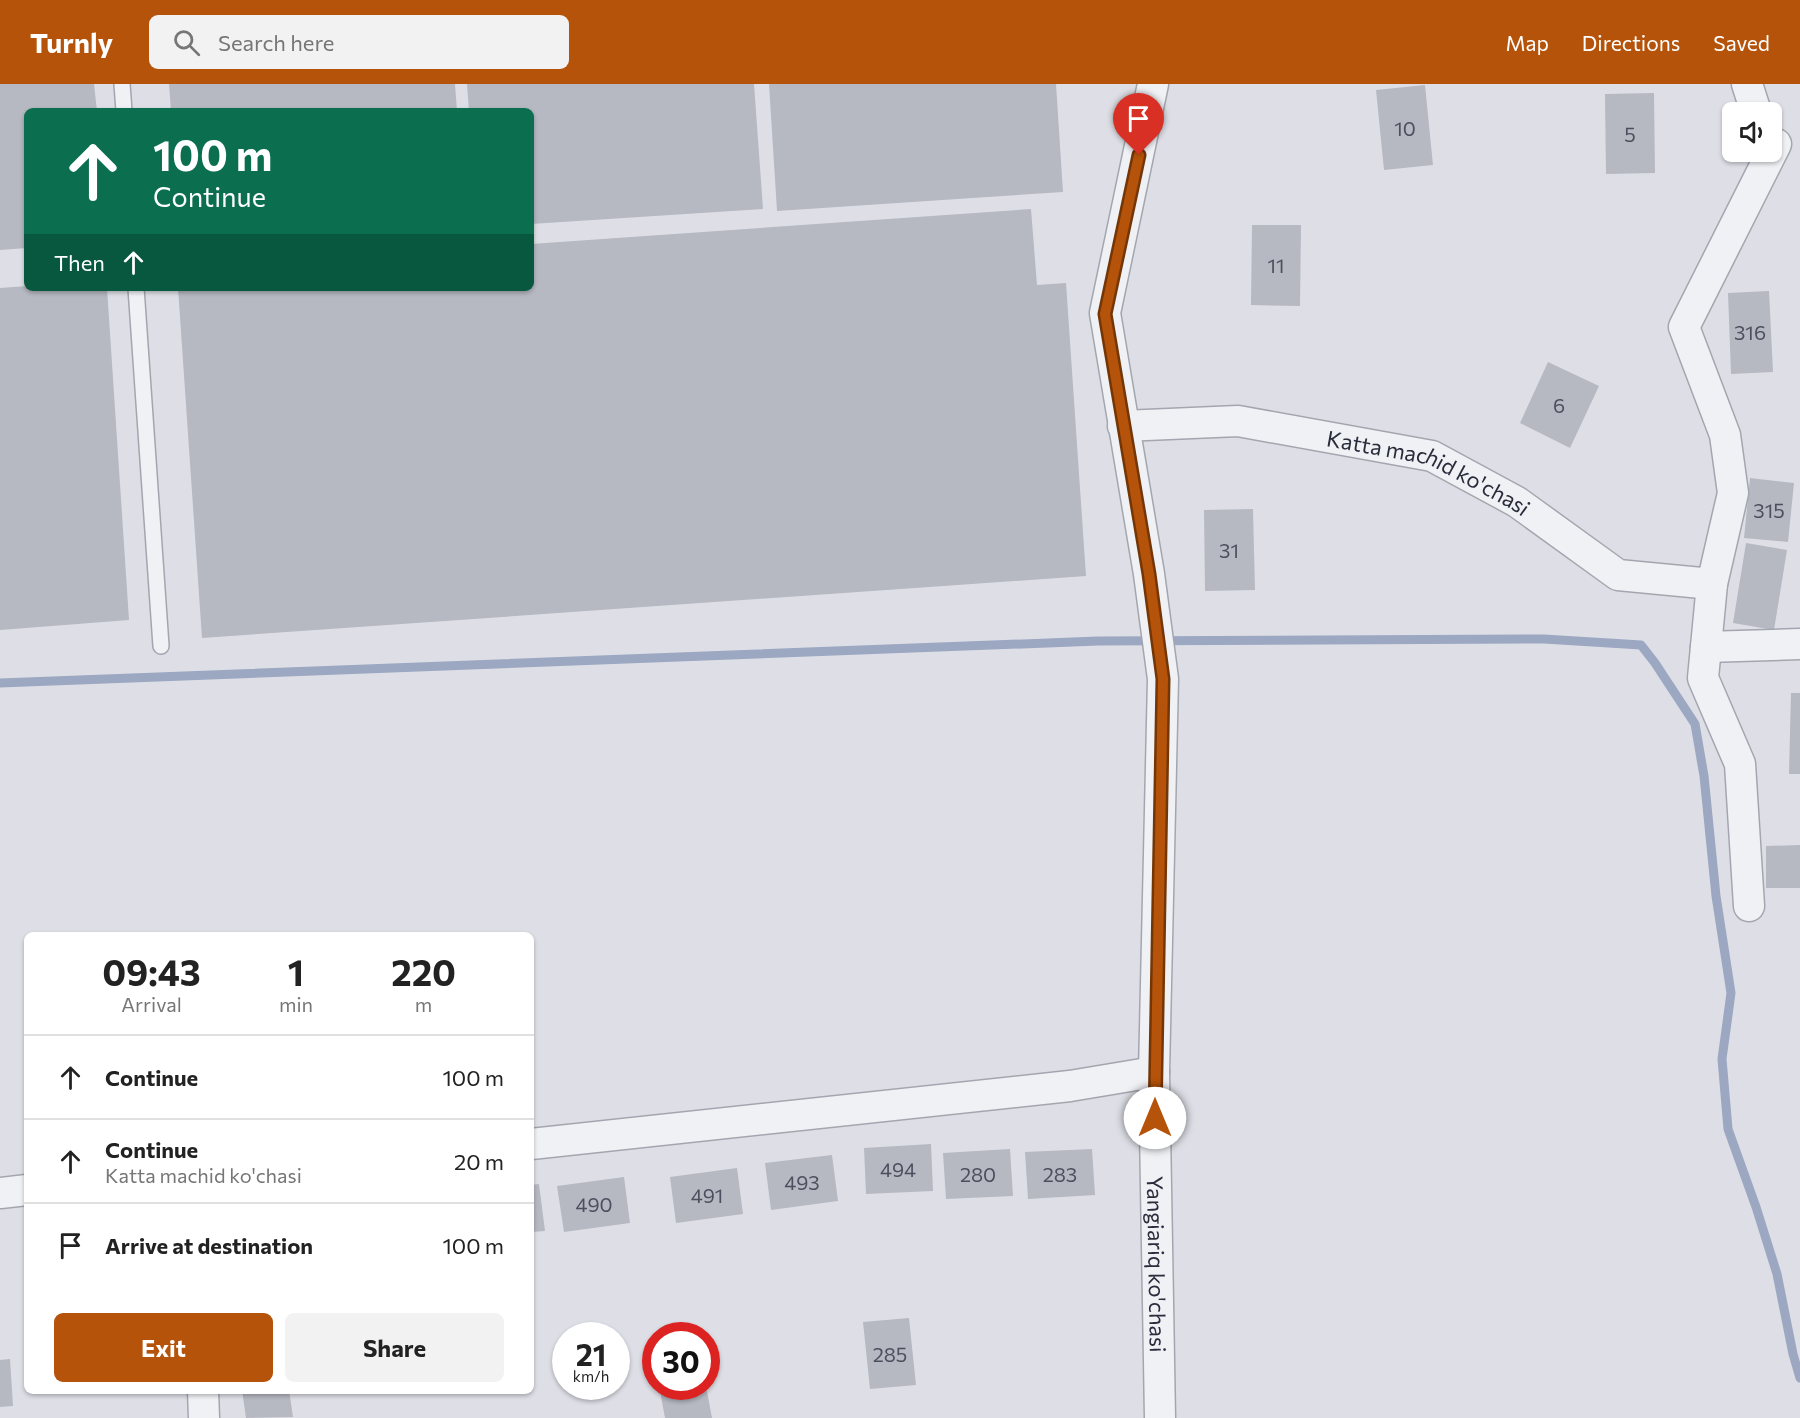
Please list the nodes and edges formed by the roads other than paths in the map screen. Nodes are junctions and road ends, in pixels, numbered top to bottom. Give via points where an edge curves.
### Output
1 (122, 84) edge
2 (1153, 84) edge
3 (1748, 84) edge
4 (1753, 102) edge
5 (124, 108) edge
6 (1783, 140) edge
7 (136, 291) edge
8 (1122, 426) junction
9 (1712, 584) junction
10 (1800, 644) edge
11 (160, 646) dead end
12 (1706, 648) junction
13 (1749, 906) dead end
14 (1154, 1072) junction
15 (534, 1144) edge
16 (24, 1190) edge
17 (0, 1193) edge
18 (203, 1394) edge
19 (204, 1418) edge
20 (1160, 1418) edge

1 - 5 lane
2 - 8 street via 1105,314
3 - 4 street
6 - 9 street via 1684,327 1725,435 1733,493
7 - 11 lane
8 - 9 street, Katta machid ko'chasi via 1238,421 1432,456 1517,502 1617,575
8 - 14 street, Yangiariq ko'chasi via 1163,679
9 - 12 street
10 - 12 street
12 - 13 street via 1702,678 1740,764
14 - 15 street via 1070,1086
14 - 20 street, Yangiariq ko'chasi
16 - 17 street
18 - 19 street

